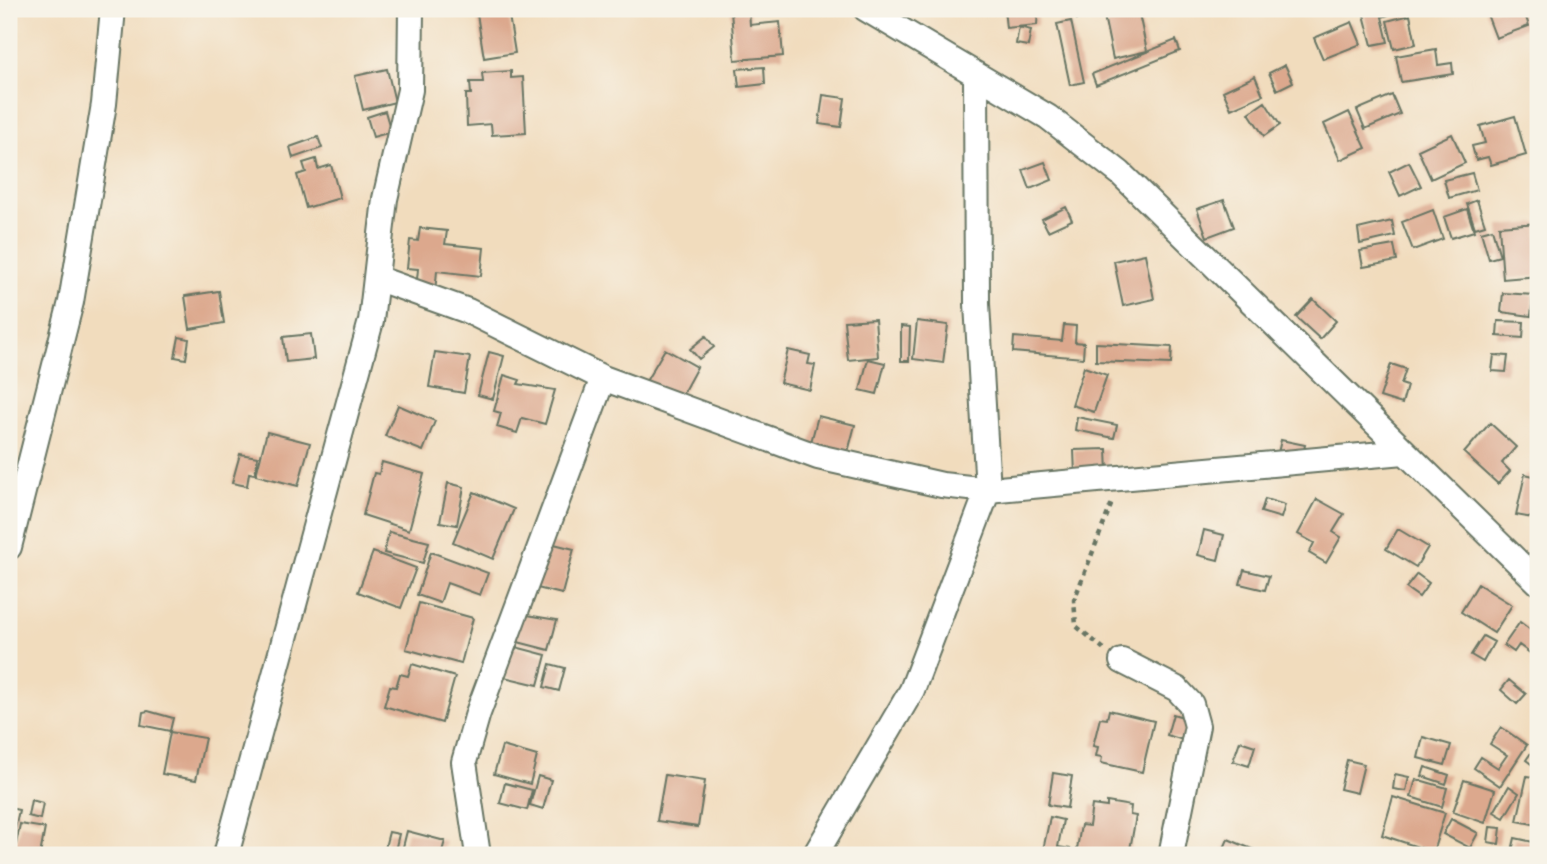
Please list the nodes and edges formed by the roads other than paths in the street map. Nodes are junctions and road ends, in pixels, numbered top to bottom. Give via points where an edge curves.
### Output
1 (113, 9) edge
2 (411, 9) edge
3 (866, 9) edge
4 (976, 75) junction
5 (376, 278) junction
6 (603, 378) junction
7 (1404, 452) junction
8 (988, 490) junction
9 (9, 547) edge
10 (1538, 582) edge
11 (1122, 661) road end
12 (226, 855) edge
13 (478, 855) edge
14 (815, 855) edge
15 (1171, 855) edge

1 - 9 street via 104,104 71,302
2 - 5 street via 410,90 385,200
3 - 4 street
4 - 7 street via 1048,117 1120,173
4 - 8 street via 977,304
5 - 6 street via 468,311
5 - 12 street via 371,321
6 - 8 street via 818,457 942,485
6 - 13 street via 478,713 464,762
7 - 8 street
7 - 10 street
8 - 14 street via 912,690
11 - 15 street via 1177,689 1191,704 1198,726

